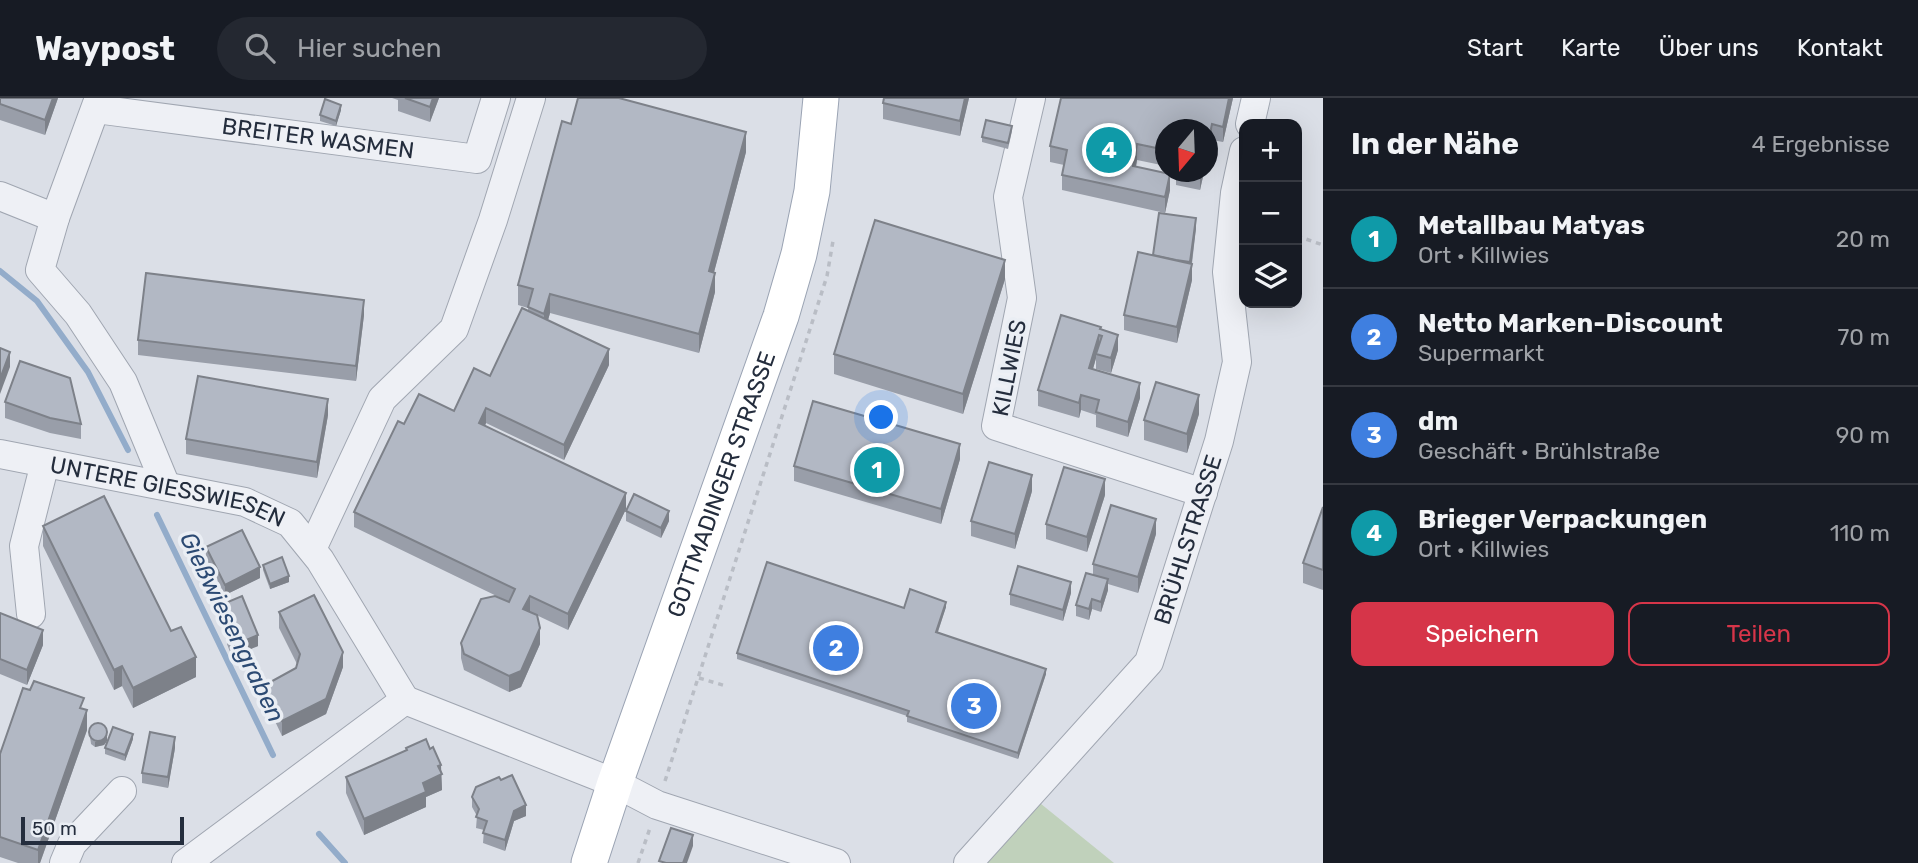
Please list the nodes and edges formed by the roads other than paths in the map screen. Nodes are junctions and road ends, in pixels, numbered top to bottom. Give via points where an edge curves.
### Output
1 (496, 98) edge
2 (531, 98) edge
3 (821, 98) edge
4 (1031, 98) edge
5 (1256, 98) edge
6 (97, 103) edge
7 (1251, 119) edge
8 (1239, 174) edge
9 (0, 196) edge
10 (55, 218) junction
11 (0, 454) edge
12 (45, 463) junction
13 (166, 486) junction
14 (1203, 493) junction
15 (312, 550) junction
16 (31, 614) dead end
17 (405, 700) junction
18 (615, 783) junction
19 (122, 791) dead end
20 (64, 863) edge
21 (186, 863) edge
22 (589, 863) edge
23 (836, 863) edge
24 (968, 863) edge

1 - 6 street, BREITER WASMEN via 477,159
2 - 15 street via 454,329 382,399
3 - 18 main road, GOTTMADINGER STRASSE via 812,191 781,316
4 - 14 street, KILLWIES via 1008,197 1023,298 996,426
5 - 7 street
6 - 10 street
8 - 14 street, BRÜHLSTRASSE via 1227,272 1237,362
9 - 10 street
10 - 13 street via 40,270 78,314 123,382
11 - 12 street, UNTERE GIESSWIESEN
12 - 13 street, UNTERE GIESSWIESEN
12 - 16 street via 24,546
13 - 15 street, UNTERE GIESSWIESEN via 245,502 290,523
14 - 24 street, BRÜHLSTRASSE via 1149,662
15 - 17 street, UNTERE GIESSWIESEN
17 - 18 street
17 - 21 street
18 - 22 main road, GOTTMADINGER STRASSE
18 - 23 street via 657,805
19 - 20 street via 72,844

